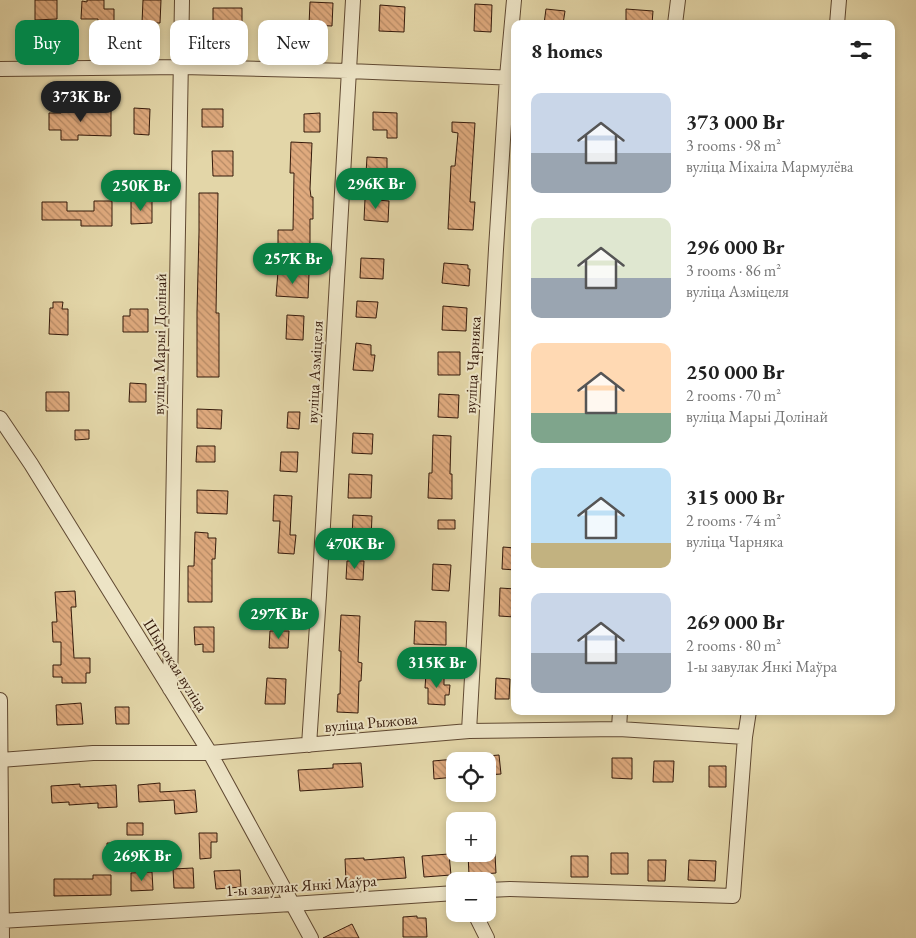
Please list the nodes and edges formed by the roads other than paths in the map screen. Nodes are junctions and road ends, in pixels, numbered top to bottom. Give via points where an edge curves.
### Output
1 (182, 0) edge
2 (353, 0) edge
3 (514, 0) edge
4 (678, 0) edge
5 (839, 0) edge
6 (513, 20) edge
7 (676, 20) edge
8 (837, 20) edge
9 (182, 67) junction
10 (0, 69) edge
11 (348, 70) junction
12 (511, 78) edge
13 (0, 418) edge
14 (170, 689) junction
15 (0, 700) edge
16 (620, 715) edge
17 (748, 715) edge
18 (619, 729) junction
19 (469, 731) junction
20 (745, 737) junction
21 (309, 745) junction
22 (210, 753) junction
23 (0, 760) edge
24 (496, 890) edge
25 (446, 894) edge
26 (292, 904) junction
27 (1, 921) edge
28 (478, 922) edge
29 (2, 938) edge
30 (311, 938) edge
31 (487, 938) edge

1 - 9 street, вуліца Марыі Долінай
2 - 11 street, вуліца Азміцеля
3 - 6 street, вуліца Чарняка
4 - 7 street
5 - 8 street
9 - 10 street
9 - 11 street
9 - 14 street, вуліца Марыі Долінай
11 - 12 street
11 - 21 street, вуліца Азміцеля
12 - 19 street, вуліца Чарняка
13 - 14 street, Шырокая вуліца
14 - 22 street, Шырокая вуліца
15 - 23 street
16 - 18 street
17 - 20 street
18 - 19 street, вуліца Рыжова
18 - 20 street, вуліца Рыжова
19 - 21 street, вуліца Рыжова
20 - 24 street via 733,896
21 - 22 street, вуліца Рыжова
22 - 23 street, вуліца Рыжова via 93,753
22 - 26 street, Шырокая вуліца
23 - 27 street
25 - 26 street, 1-ы завулак Янкі Маўра
26 - 27 street, 1-ы завулак Янкі Маўра
26 - 30 street, Шырокая вуліца
27 - 29 street
28 - 31 street

